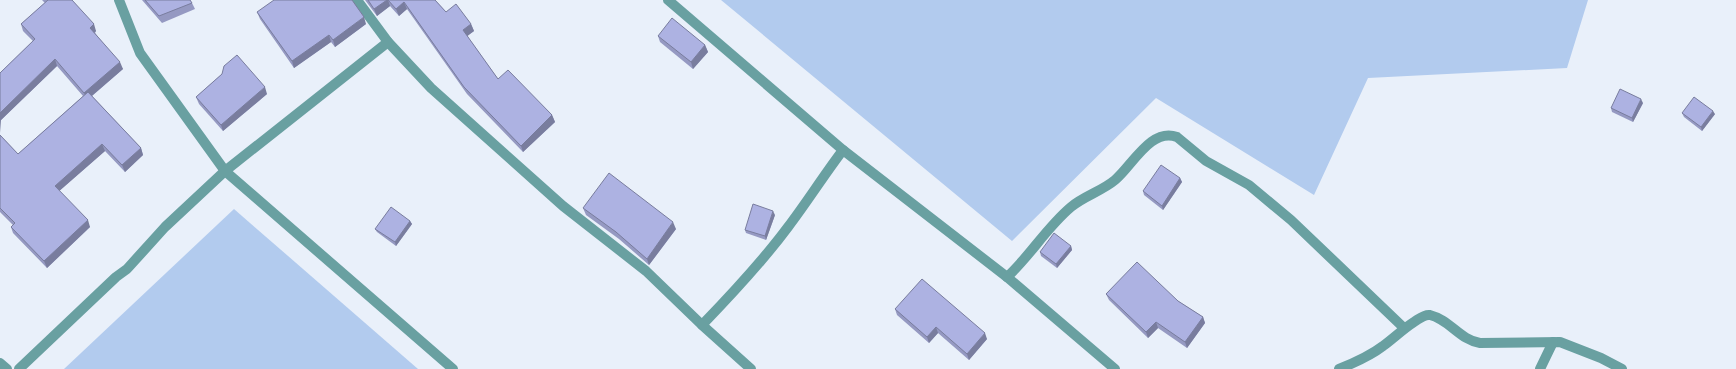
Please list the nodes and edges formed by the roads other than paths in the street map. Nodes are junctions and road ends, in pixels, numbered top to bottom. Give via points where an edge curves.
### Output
1 (119, 0) edge
2 (358, 0) edge
3 (668, 0) edge
4 (388, 42) junction
5 (843, 150) junction
6 (225, 171) junction
7 (1006, 277) junction
8 (702, 325) junction
9 (1404, 328) junction
10 (1553, 342) junction
11 (0, 363) edge
12 (7, 369) edge
13 (19, 369) edge
14 (453, 369) edge
15 (751, 369) edge
16 (1115, 369) edge
17 (1339, 369) edge
18 (1540, 369) edge
19 (1622, 369) edge

1 - 6 street via 140,53
2 - 4 street
3 - 5 street
4 - 6 street
4 - 8 street via 437,93 563,206 646,271
5 - 7 street
5 - 8 street via 789,226 749,276
6 - 13 street via 165,226 127,269
6 - 14 street
7 - 9 street via 1022,263 1056,221 1072,206 1115,181 1149,143 1171,135 1206,161 1244,182 1261,195 1291,220
7 - 16 street
8 - 15 street
9 - 10 street via 1428,314 1440,319 1470,342
9 - 17 street via 1373,352
10 - 18 street
10 - 19 street via 1568,345
11 - 12 street

